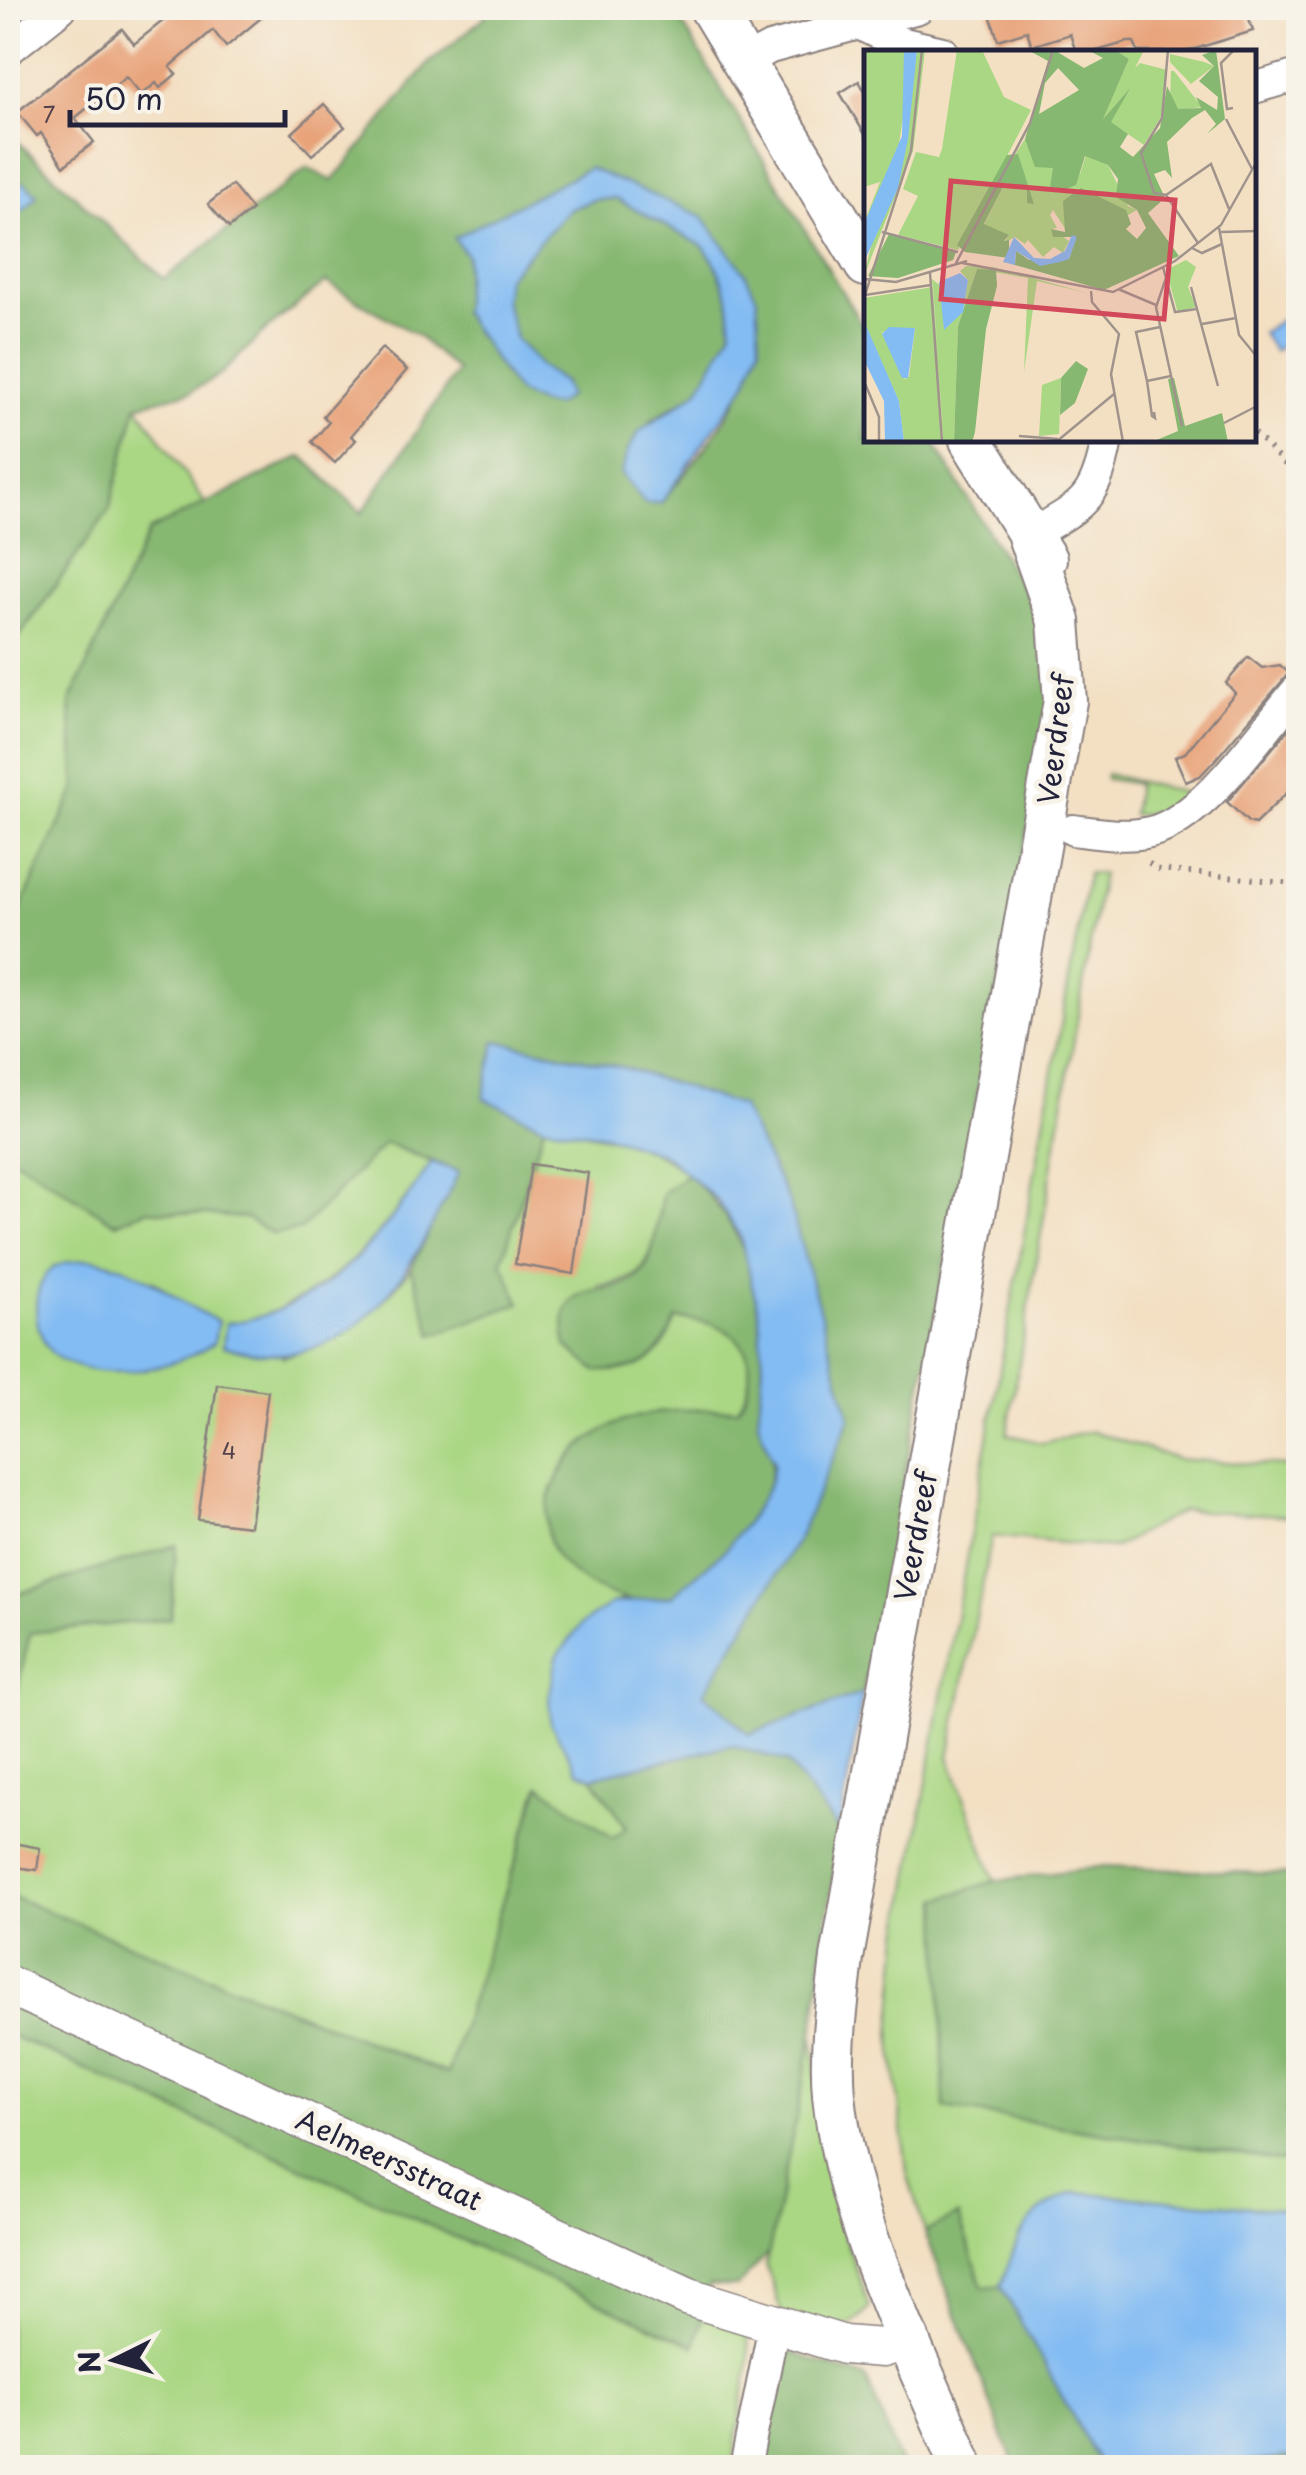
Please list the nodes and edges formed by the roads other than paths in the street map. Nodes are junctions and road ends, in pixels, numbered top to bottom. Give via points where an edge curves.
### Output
1 (60, 8) edge
2 (711, 8) edge
3 (918, 8) edge
4 (861, 25) junction
5 (8, 50) edge
6 (934, 50) edge
7 (744, 62) junction
8 (1298, 74) edge
9 (1256, 87) edge
10 (864, 262) edge
11 (972, 442) edge
12 (1107, 442) edge
13 (1029, 536) junction
14 (1298, 690) edge
15 (1059, 827) junction
16 (8, 1985) edge
17 (774, 2325) junction
18 (910, 2338) junction
19 (746, 2468) edge
20 (963, 2468) edge

1 - 5 street
2 - 7 main road
3 - 4 street
4 - 6 street
4 - 7 street via 770,48
7 - 10 main road
8 - 9 street
11 - 13 main road, Veerdreef
12 - 13 street via 1100,480 1087,500
13 - 15 main road, Veerdreef via 1059,621 1065,661
14 - 15 street via 1194,809 1169,826 1135,834
15 - 18 main road, Veerdreef via 942,1471 861,2028 866,2156 886,2280
16 - 17 street, Aelmeersstraat via 689,2296
17 - 18 street via 863,2348
17 - 19 street
18 - 20 main road, Veerdreef

